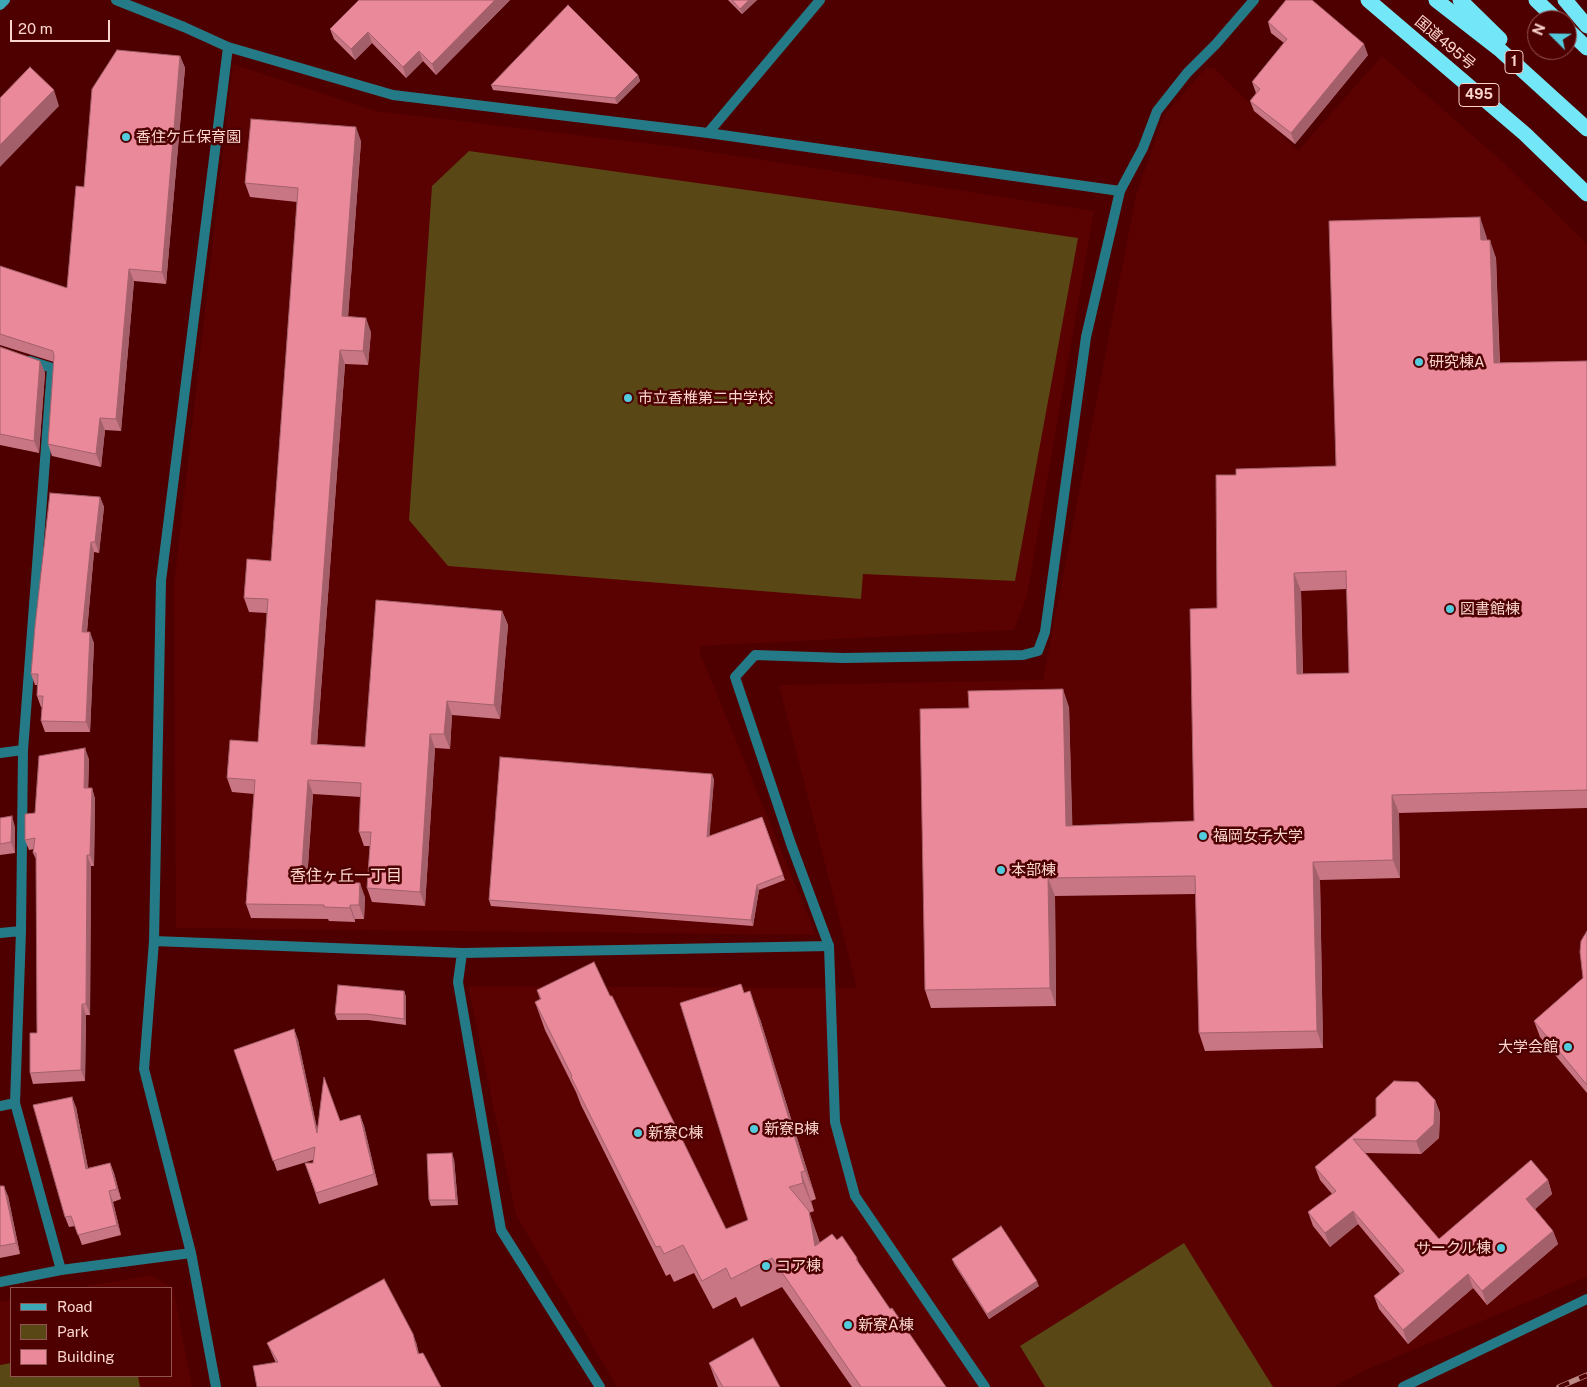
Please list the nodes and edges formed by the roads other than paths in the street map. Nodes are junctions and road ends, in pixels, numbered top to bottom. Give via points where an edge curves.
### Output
1 (5, 0) edge
2 (116, 0) edge
3 (820, 0) edge
4 (1254, 0) edge
5 (1368, 0) edge
6 (1436, 0) edge
7 (1460, 0) edge
8 (1536, 0) edge
9 (1565, 0) edge
10 (0, 5) edge
11 (1546, 10) edge
12 (1587, 26) edge
13 (1577, 38) edge
14 (228, 47) junction
15 (1587, 48) edge
16 (1587, 120) edge
17 (1587, 129) edge
18 (708, 133) junction
19 (1120, 191) junction
20 (1587, 194) edge
21 (17, 357) edge
22 (23, 750) junction
23 (0, 753) edge
24 (21, 931) junction
25 (0, 933) edge
26 (154, 941) junction
27 (829, 946) junction
28 (462, 953) junction
29 (15, 1103) junction
30 (0, 1106) edge
31 (191, 1253) junction
32 (61, 1270) junction
33 (0, 1282) edge
34 (1587, 1299) edge
35 (216, 1387) edge
36 (600, 1387) edge
37 (985, 1387) edge
38 (1403, 1387) edge

1 - 10 street
2 - 14 street
3 - 18 street
4 - 19 street via 1157,111 1143,148
5 - 20 highway, 国道495号 / 495 via 1525,134
6 - 17 highway, 1 via 1499,49
7 - 16 highway
8 - 11 highway
9 - 12 highway
13 - 15 highway
14 - 18 street via 393,94
14 - 26 street via 161,581
18 - 19 street
19 - 27 street via 1086,337 1045,632 1038,651 1023,655 862,658 755,655 735,677
21 - 22 street via 52,368
22 - 23 street
22 - 24 street
24 - 25 street
24 - 29 street
26 - 28 street
26 - 31 street via 144,1069
27 - 28 street
27 - 37 street via 834,1122 855,1196
28 - 36 street via 458,982 501,1230
29 - 30 street
29 - 32 street
31 - 32 street
31 - 35 street
32 - 33 street
34 - 38 street

